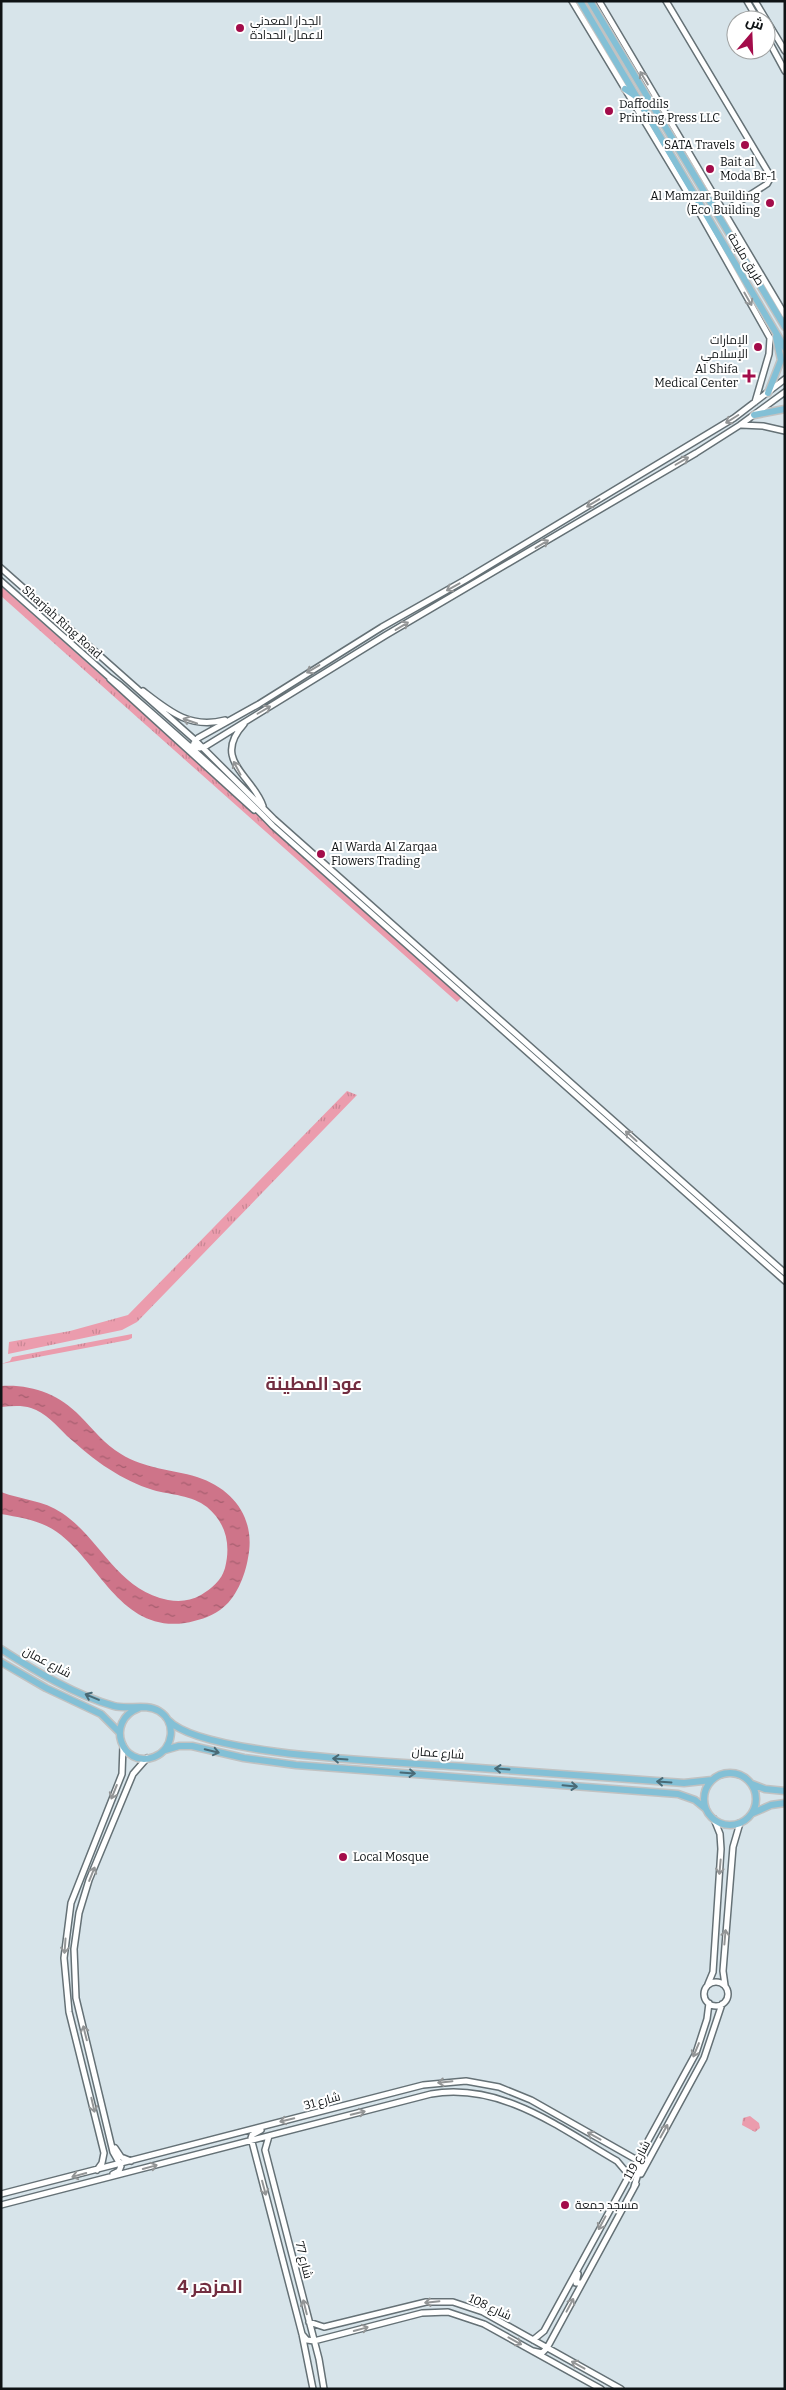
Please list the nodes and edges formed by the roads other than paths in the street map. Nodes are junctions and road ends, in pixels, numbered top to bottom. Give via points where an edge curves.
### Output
1 (572, 1) edge
2 (580, 1) edge
3 (590, 1) edge
4 (599, 1) edge
5 (666, 1) edge
6 (755, 1) edge
7 (785, 51) edge
8 (776, 54) edge
9 (785, 71) edge
10 (626, 89) junction
11 (638, 98) junction
12 (690, 157) junction
13 (688, 166) junction
14 (723, 212) junction
15 (734, 268) junction
16 (750, 288) junction
17 (785, 315) edge
18 (773, 327) junction
19 (785, 327) edge
20 (785, 340) edge
21 (785, 348) edge
22 (785, 379) edge
23 (785, 392) edge
24 (768, 393) junction
25 (755, 403) junction
26 (785, 409) edge
27 (754, 415) junction
28 (740, 425) junction
29 (785, 431) edge
30 (1, 568) edge
31 (1, 581) edge
32 (115, 670) junction
33 (108, 677) junction
34 (237, 716) junction
35 (248, 719) junction
36 (195, 740) junction
37 (203, 747) junction
38 (193, 748) junction
39 (263, 809) junction
40 (273, 826) junction
41 (785, 1273) edge
42 (785, 1280) edge
43 (1, 1649) edge
44 (1, 1662) edge
45 (139, 1708) junction
46 (168, 1720) junction
47 (119, 1732) junction
48 (123, 1745) junction
49 (165, 1750) junction
50 (147, 1758) junction
51 (712, 1780) junction
52 (752, 1784) junction
53 (785, 1791) edge
54 (785, 1803) edge
55 (706, 1809) junction
56 (752, 1814) junction
57 (714, 1819) junction
58 (740, 1823) junction
59 (708, 1984) junction
60 (725, 1985) junction
61 (708, 2003) junction
62 (722, 2004) junction
63 (526, 2109) junction
64 (558, 2116) junction
65 (271, 2124) junction
66 (110, 2135) junction
67 (269, 2136) junction
68 (252, 2140) junction
69 (637, 2160) junction
70 (131, 2161) junction
71 (121, 2164) junction
72 (97, 2170) junction
73 (628, 2174) junction
74 (89, 2183) junction
75 (634, 2187) junction
76 (1, 2194) edge
77 (1, 2205) edge
78 (276, 2234) junction
79 (291, 2249) junction
80 (582, 2261) junction
81 (582, 2283) junction
82 (389, 2311) junction
83 (309, 2322) junction
84 (383, 2323) junction
85 (302, 2334) junction
86 (533, 2340) junction
87 (314, 2341) junction
88 (547, 2348) junction
89 (533, 2352) junction
90 (313, 2389) edge
91 (324, 2389) edge
92 (601, 2389) edge
93 (621, 2389) edge

1 - 10 street
2 - 11 main road, طريق مليحة
3 - 13 main road, طريق مليحة
12 -> 4 street
5 - 14 street via 771,178 767,184
6 - 7 street
8 - 9 street
10 - 11 main road
10 - 15 street
11 - 15 main road, طريق مليحة
12 - 13 main road
12 - 14 street
13 - 19 main road, طريق مليحة
14 - 17 street
15 - 16 main road, طريق مليحة
15 -> 25 street via 770,341
16 - 18 main road, طريق مليحة
16 - 20 main road
18 - 21 main road, طريق مليحة
18 - 24 main road via 780,360
22 - 24 street
23 - 27 street
24 - 25 street
25 -> 34 street via 654,467
26 - 27 main road
27 - 28 street
28 - 29 street
35 -> 28 street
30 - 32 street
31 - 33 street, Sharjah Ring Road
34 -> 32 street via 214,723 189,721 157,702
32 - 36 street
33 - 38 street
33 - 40 street
34 - 36 street
35 - 37 street
39 -> 35 street via 232,757 236,735
36 - 37 street
36 - 38 street
37 - 38 street
37 - 39 street
38 - 40 street
41 -> 39 street
40 - 42 street
45 -> 43 main road, شارع عمان via 121,1708 102,1702 52,1679
44 - 47 main road, شارع عمان via 101,1714
45 - 46 main road via 152,1708
45 - 47 main road via 123,1719
46 - 49 main road via 170,1739
51 -> 46 main road, شارع عمان via 684,1783 309,1756 216,1740 183,1731
47 - 48 main road
48 - 50 main road via 135,1756
48 -> 72 street via 122,1774 74,1895 64,1951 69,2012 104,2153
49 - 50 main road
49 -> 55 main road, شارع عمان via 186,1746 296,1765 678,1794 695,1800
66 -> 50 street via 76,1998 73,1969 75,1937 89,1880 132,1774
51 - 52 main road via 725,1773 736,1773
51 - 55 main road via 705,1790
52 - 53 main road
52 - 56 main road via 756,1796
54 - 56 main road via 767,1806
55 - 57 main road
56 - 58 main road
57 - 58 main road via 724,1824
57 -> 59 street via 722,1849 713,1972
60 -> 58 street via 722,1971 733,1847
59 - 60 street
59 - 61 street via 704,1994
60 - 62 street via 728,1995
61 - 62 street
61 -> 69 street, شارع 119 via 707,2019 696,2053
75 -> 62 street, شارع 119 via 704,2058
63 - 64 street via 555,2122
67 -> 63 street, شارع 31 via 447,2092 481,2094
63 - 73 street, شارع 31 via 617,2161
64 -> 65 street, شارع 31 via 498,2087 456,2081 423,2085
69 -> 64 street, شارع 31
65 - 68 street via 253,2134
65 - 70 street, شارع 31
66 - 70 street via 119,2154
66 - 71 street via 114,2155
67 - 68 street, شارع 31
67 - 79 street, شارع 77 via 265,2150
74 -> 68 street, شارع 31
68 -> 78 street, شارع 77
69 - 73 street, شارع 119
69 - 75 street via 640,2167
70 - 71 street, شارع 31
71 - 72 street, شارع 31
71 - 74 street via 118,2172
72 -> 76 street, شارع 31
73 -> 80 street, شارع 119
74 - 77 street, شارع 31
75 - 81 street, شارع 119
78 - 79 street via 284,2235
78 - 85 street, شارع 77
83 -> 79 street, شارع 77
80 - 81 street via 575,2281 578,2285
80 - 86 street, شارع 119 via 543,2334
88 -> 81 street, شارع 119
82 - 83 street, شارع 108 via 324,2327
82 - 84 street via 380,2316
86 -> 82 street, شارع 108 via 483,2312 454,2302 426,2302
83 - 87 street, شارع 77
87 -> 84 street, شارع 108
84 -> 89 street, شارع 108 via 428,2312 455,2313 484,2324
85 - 87 street via 307,2340
85 - 90 street, شارع 77
86 - 88 street, شارع 108
87 - 91 street, شارع 77
88 - 89 street via 542,2353
93 -> 88 street, شارع 108
89 - 92 street, شارع 108

